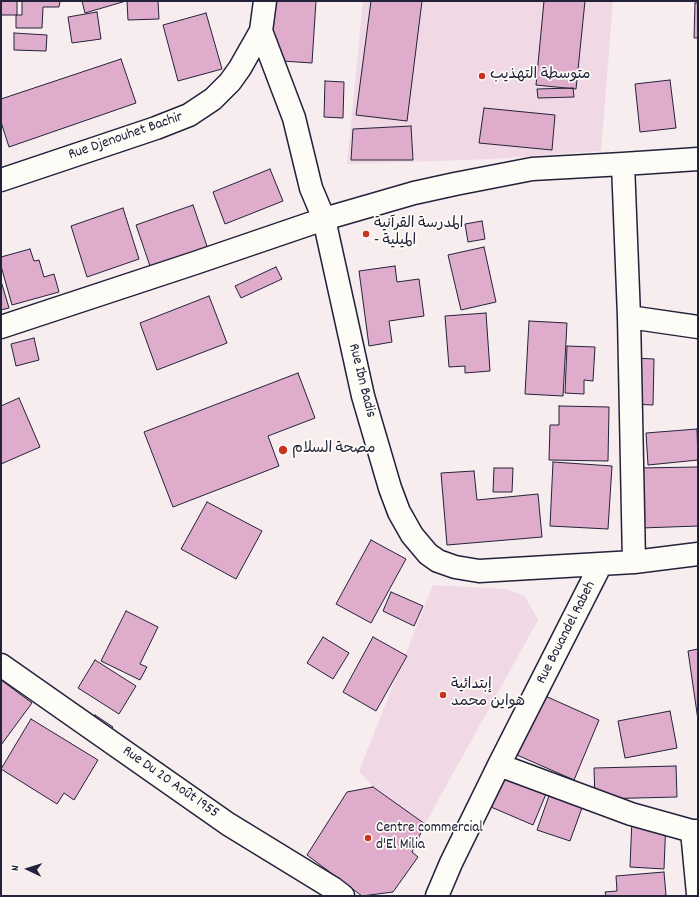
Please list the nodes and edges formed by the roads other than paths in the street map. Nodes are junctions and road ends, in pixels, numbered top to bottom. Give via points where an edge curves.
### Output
1 (265, 1) edge
2 (261, 31) junction
3 (698, 159) edge
4 (622, 164) junction
5 (1, 180) edge
6 (324, 219) junction
7 (629, 317) junction
8 (1, 327) edge
9 (698, 327) edge
10 (698, 554) edge
11 (634, 562) junction
12 (601, 564) junction
13 (1, 665) edge
14 (499, 766) junction
15 (695, 831) edge
16 (698, 894) edge
17 (343, 896) edge
18 (437, 896) edge

1 - 2 street
2 - 5 street, Rue Djenouhet Bachir via 230,82 213,99 189,115
2 - 6 street, Rue Ibn Badis via 294,118 311,188
3 - 4 street
4 - 6 street via 532,169 427,190
4 - 7 street
6 - 8 street
6 - 12 street, Rue Ibn Badis via 376,442 399,512 412,535 428,554 438,561 479,571
7 - 9 street
7 - 11 street
10 - 11 street, Rue Bouandel Rabeh
11 - 12 street, Rue Bouandel Rabeh
12 - 14 street, Rue Bouandel Rabeh
13 - 17 street, Rue Du 20 Août 1955 via 228,824
14 - 15 street via 631,814
14 - 18 street, Rue Bouandel Rabeh
15 - 16 street

